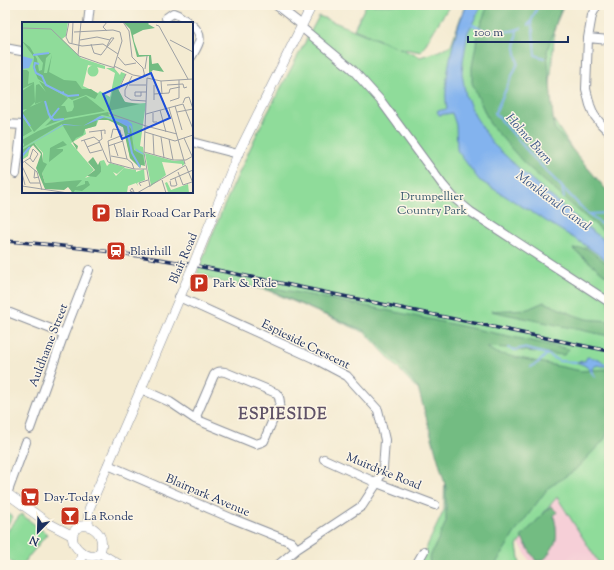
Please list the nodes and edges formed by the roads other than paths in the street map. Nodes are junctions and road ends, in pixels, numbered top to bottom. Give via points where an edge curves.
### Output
1 (90, 5) edge
2 (276, 5) edge
3 (312, 5) edge
4 (597, 5) edge
5 (166, 18) dead end
6 (88, 22) edge
7 (188, 22) edge
8 (193, 26) edge
9 (302, 26) junction
10 (588, 38) junction
11 (609, 40) edge
12 (5, 48) edge
13 (21, 51) dead end
14 (193, 54) edge
15 (5, 124) edge
16 (22, 125) edge
17 (22, 132) edge
18 (609, 132) edge
19 (193, 142) edge
20 (238, 154) junction
21 (16, 174) dead end
22 (89, 270) dead end
23 (179, 297) junction
24 (609, 302) edge
25 (5, 310) edge
26 (64, 334) junction
27 (141, 390) junction
28 (195, 419) junction
29 (30, 429) dead end
30 (26, 442) dead end
31 (324, 459) dead end
32 (108, 465) junction
33 (377, 483) junction
34 (6, 493) edge
35 (435, 505) dead end
36 (88, 526) junction
37 (73, 536) junction
38 (297, 548) junction
39 (424, 551) dead end
40 (100, 553) junction
41 (82, 555) junction
42 (78, 565) edge
43 (120, 565) edge
44 (278, 565) edge
45 (416, 565) edge

1 - 6 street
2 - 9 street
3 - 9 street, Blair Road
4 - 10 street via 592,15
5 - 7 street via 173,13
8 - 14 street via 200,38
9 - 20 street, Blair Road
9 - 24 street via 352,69 381,101 454,198 471,212
10 - 11 street
10 - 18 street via 586,89 594,115
12 - 13 street
15 - 16 street
17 - 21 street
19 - 20 street
20 - 23 street, Blair Road, bridge
22 - 26 street, Auldhame Street
23 - 27 street, Blair Road
23 - 33 street, Espieside Crescent via 347,376 378,410 385,440 383,469
25 - 26 street
26 - 29 street, Auldhame Street
27 - 28 street via 170,402
27 - 32 street, Blair Road
28 - 28 street via 259,444 264,441 280,399 276,394 225,372 219,372 214,375
30 - 34 street
31 - 33 street, Muirdyke Road
32 - 36 street, Blair Road via 89,509
32 - 38 street, Blairpark Avenue via 291,542
33 - 35 street, Muirdyke Road
33 - 38 street, Espieside Crescent via 362,506
34 - 37 street via 48,523
36 - 37 street via 80,526
36 - 40 street via 99,535 102,543
37 - 41 street via 74,544
38 - 44 street, Espieside Crescent
39 - 45 street
40 - 41 street via 93,558
40 - 43 street
41 - 42 street

